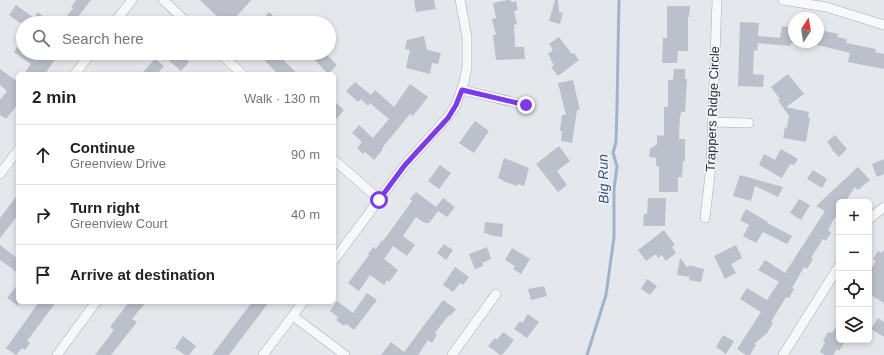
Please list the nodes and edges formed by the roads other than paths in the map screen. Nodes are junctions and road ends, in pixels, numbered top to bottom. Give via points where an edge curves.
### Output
1 (132, 0) edge
2 (163, 0) edge
3 (460, 0) edge
4 (717, 0) edge
5 (783, 0) edge
6 (119, 16) edge
7 (180, 16) edge
8 (884, 24) edge
9 (86, 60) edge
10 (227, 60) edge
11 (77, 72) edge
12 (240, 72) edge
13 (462, 90) junction
14 (526, 105) dead end
15 (713, 122) junction
16 (749, 123) dead end
17 (16, 153) edge
18 (336, 162) edge
19 (0, 174) edge
20 (379, 200) junction
21 (884, 207) edge
22 (872, 217) edge
23 (706, 218) dead end
24 (336, 257) edge
25 (836, 271) edge
26 (496, 294) dead end
27 (94, 304) edge
28 (301, 304) edge
29 (292, 316) junction
30 (56, 355) edge
31 (263, 355) edge
32 (345, 355) edge
33 (452, 355) edge
34 (783, 355) edge

1 - 6 street
2 - 7 street
3 - 13 street via 467,37 467,67
4 - 15 street, Trappers Ridge Circle
5 - 8 street via 826,8
9 - 11 street
10 - 12 street
13 - 14 street
13 - 20 street via 448,118 405,165
15 - 16 street
15 - 23 street, Trappers Ridge Circle
17 - 19 street
18 - 20 street
20 - 24 street
21 - 22 street
25 - 34 street
26 - 33 street
27 - 30 street
28 - 29 street
29 - 31 street
29 - 32 street

